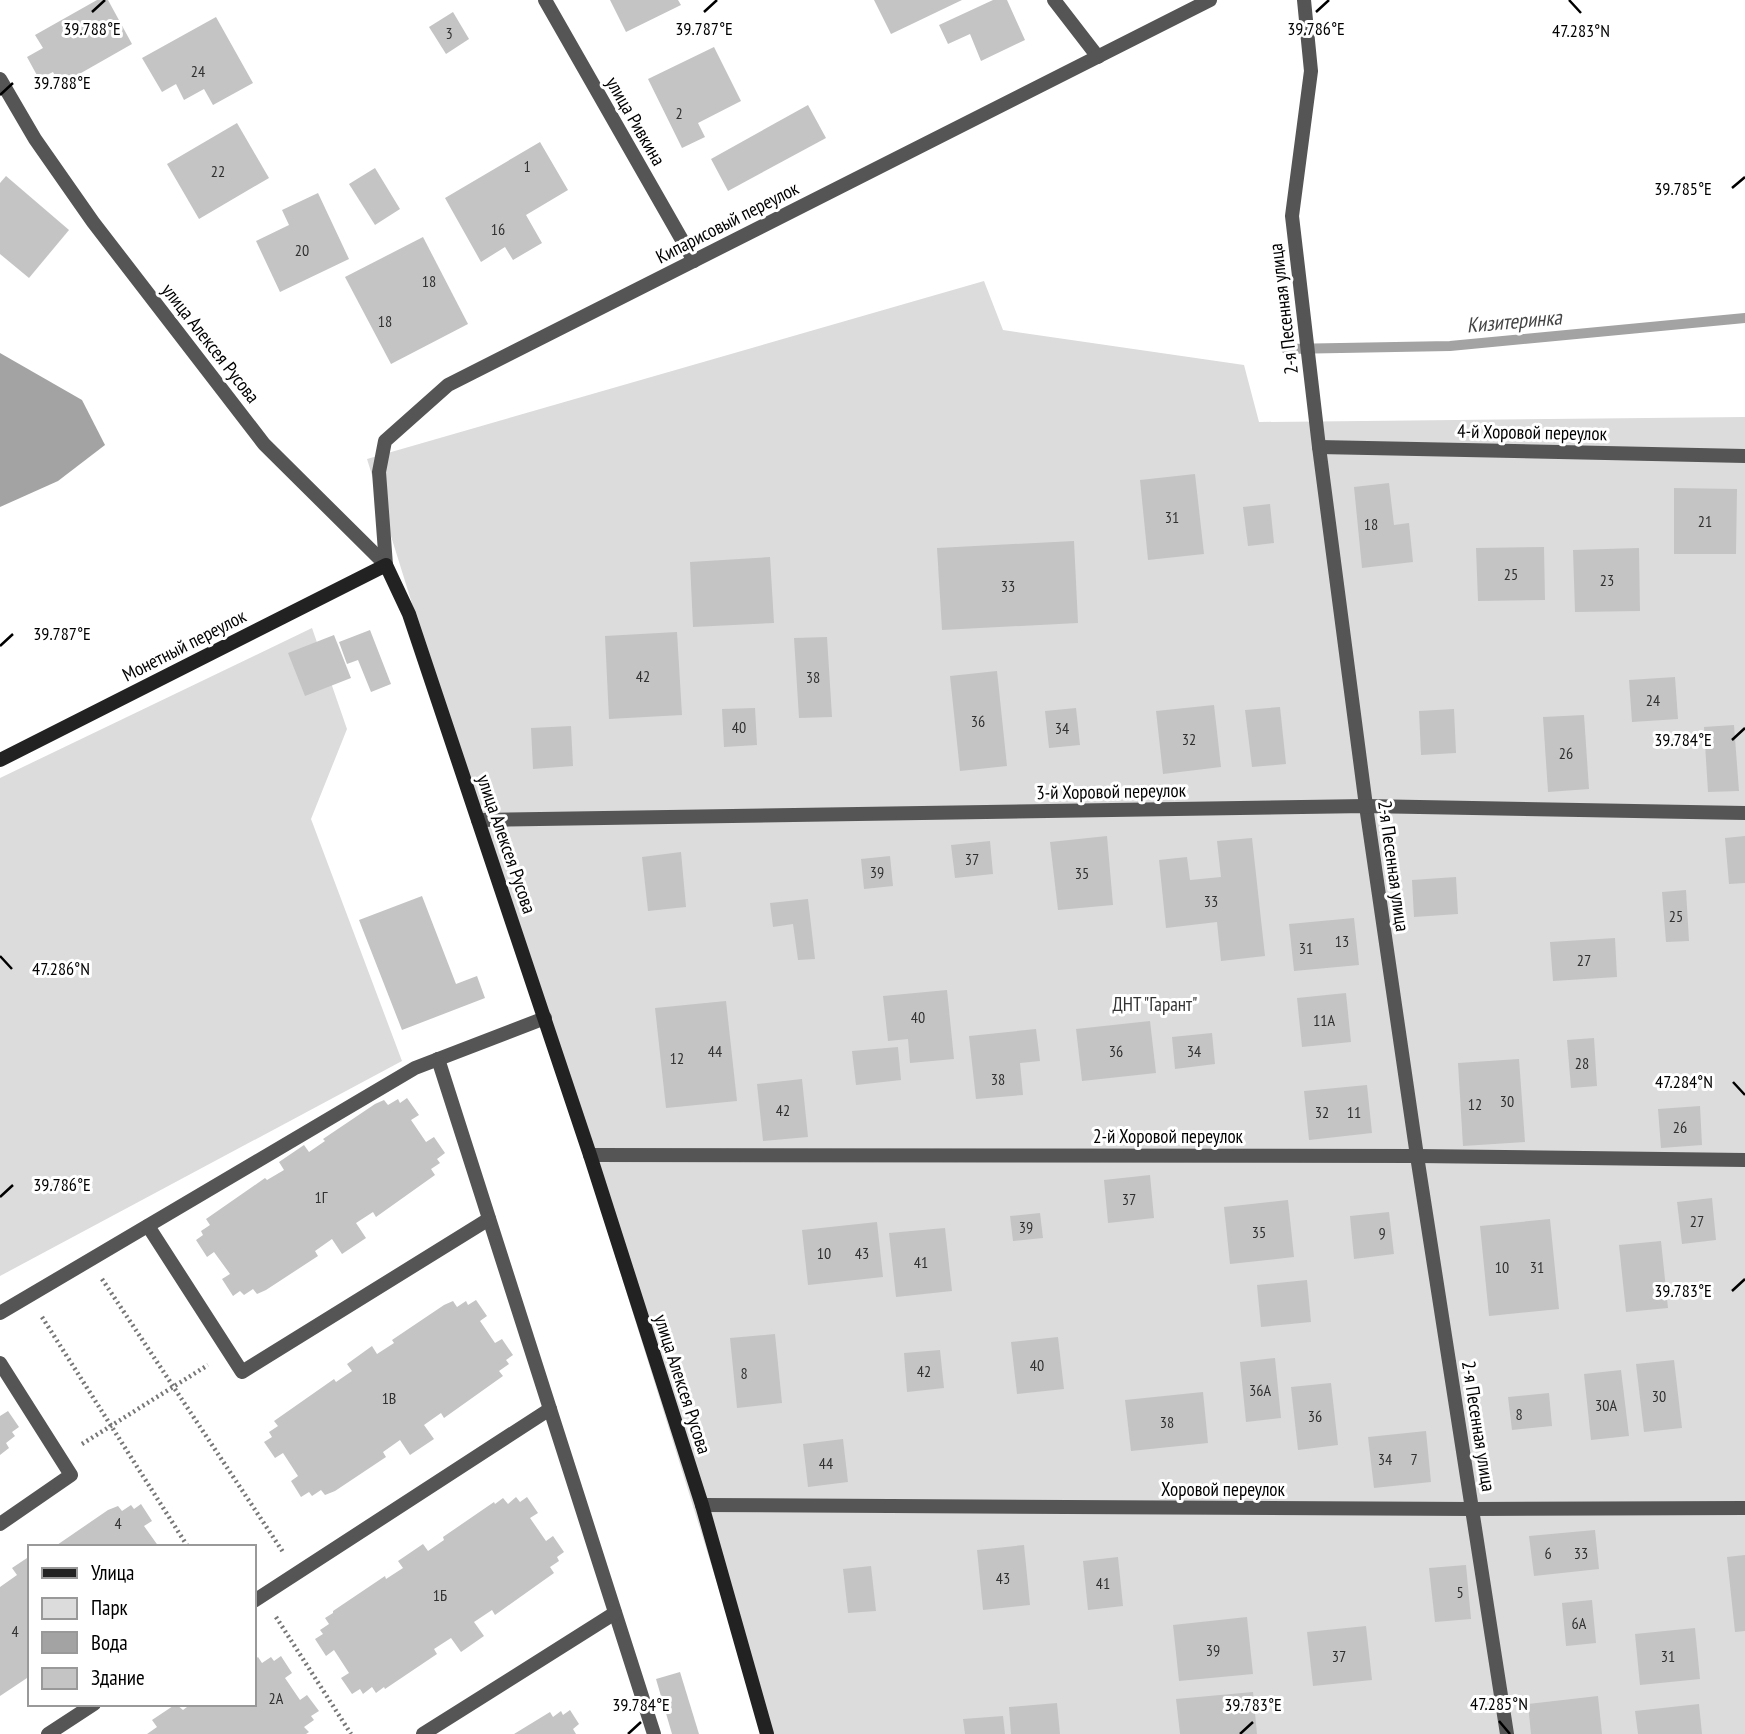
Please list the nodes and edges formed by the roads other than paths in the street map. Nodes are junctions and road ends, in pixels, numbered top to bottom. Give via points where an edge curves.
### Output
1 (545, 0) edge
2 (1054, 0) edge
3 (1210, 0) edge
4 (1304, 0) edge
5 (1098, 57) junction
6 (0, 79) edge
7 (694, 261) junction
8 (1319, 447) junction
9 (1745, 456) edge
10 (386, 565) junction
11 (0, 760) edge
12 (1366, 806) junction
13 (1745, 813) edge
14 (478, 820) junction
15 (545, 1018) junction
16 (438, 1059) junction
17 (590, 1155) junction
18 (1417, 1156) junction
19 (1745, 1160) edge
20 (489, 1219) junction
21 (148, 1226) junction
22 (0, 1313) edge
23 (0, 1363) edge
24 (550, 1409) junction
25 (702, 1505) junction
26 (1745, 1508) edge
27 (1473, 1510) junction
28 (0, 1524) edge
29 (258, 1598) edge
30 (615, 1613) junction
31 (91, 1706) edge
32 (48, 1734) edge
33 (423, 1734) edge
34 (654, 1734) edge
35 (767, 1734) edge
36 (1507, 1734) edge

1 - 7 street, улица Ривкина
2 - 5 street
3 - 5 street, Кипарисовый переулок
4 - 8 street, 2-я Песенная улица via 1311,71 1292,216
5 - 7 street, Кипарисовый переулок
6 - 10 street, улица Алексея Русова via 93,222 264,444
7 - 10 street, Кипарисовый переулок via 448,385 385,441 379,472
8 - 9 street, 4-й Хоровой переулок
8 - 12 street, 2-я Песенная улица
10 - 11 street, Монетный переулок
10 - 14 street, улица Алексея Русова via 409,614
12 - 13 street, 3-й Хоровой переулок
12 - 14 street, 3-й Хоровой переулок
12 - 18 street, 2-я Песенная улица
14 - 15 street, улица Алексея Русова
15 - 16 street
15 - 17 street, улица Алексея Русова
16 - 20 street
16 - 21 street via 415,1068
17 - 18 street, 2-й Хоровой переулок
17 - 25 street, улица Алексея Русова
18 - 19 street, 2-й Хоровой переулок
18 - 27 street, 2-я Песенная улица
20 - 21 street via 242,1372
20 - 24 street
21 - 22 street
23 - 28 street via 71,1475
24 - 29 street
24 - 30 street
25 - 27 street, Хоровой переулок
25 - 35 street, улица Алексея Русова
26 - 27 street, Хоровой переулок
27 - 36 street, 2-я Песенная улица
30 - 33 street
30 - 34 street
31 - 32 street

